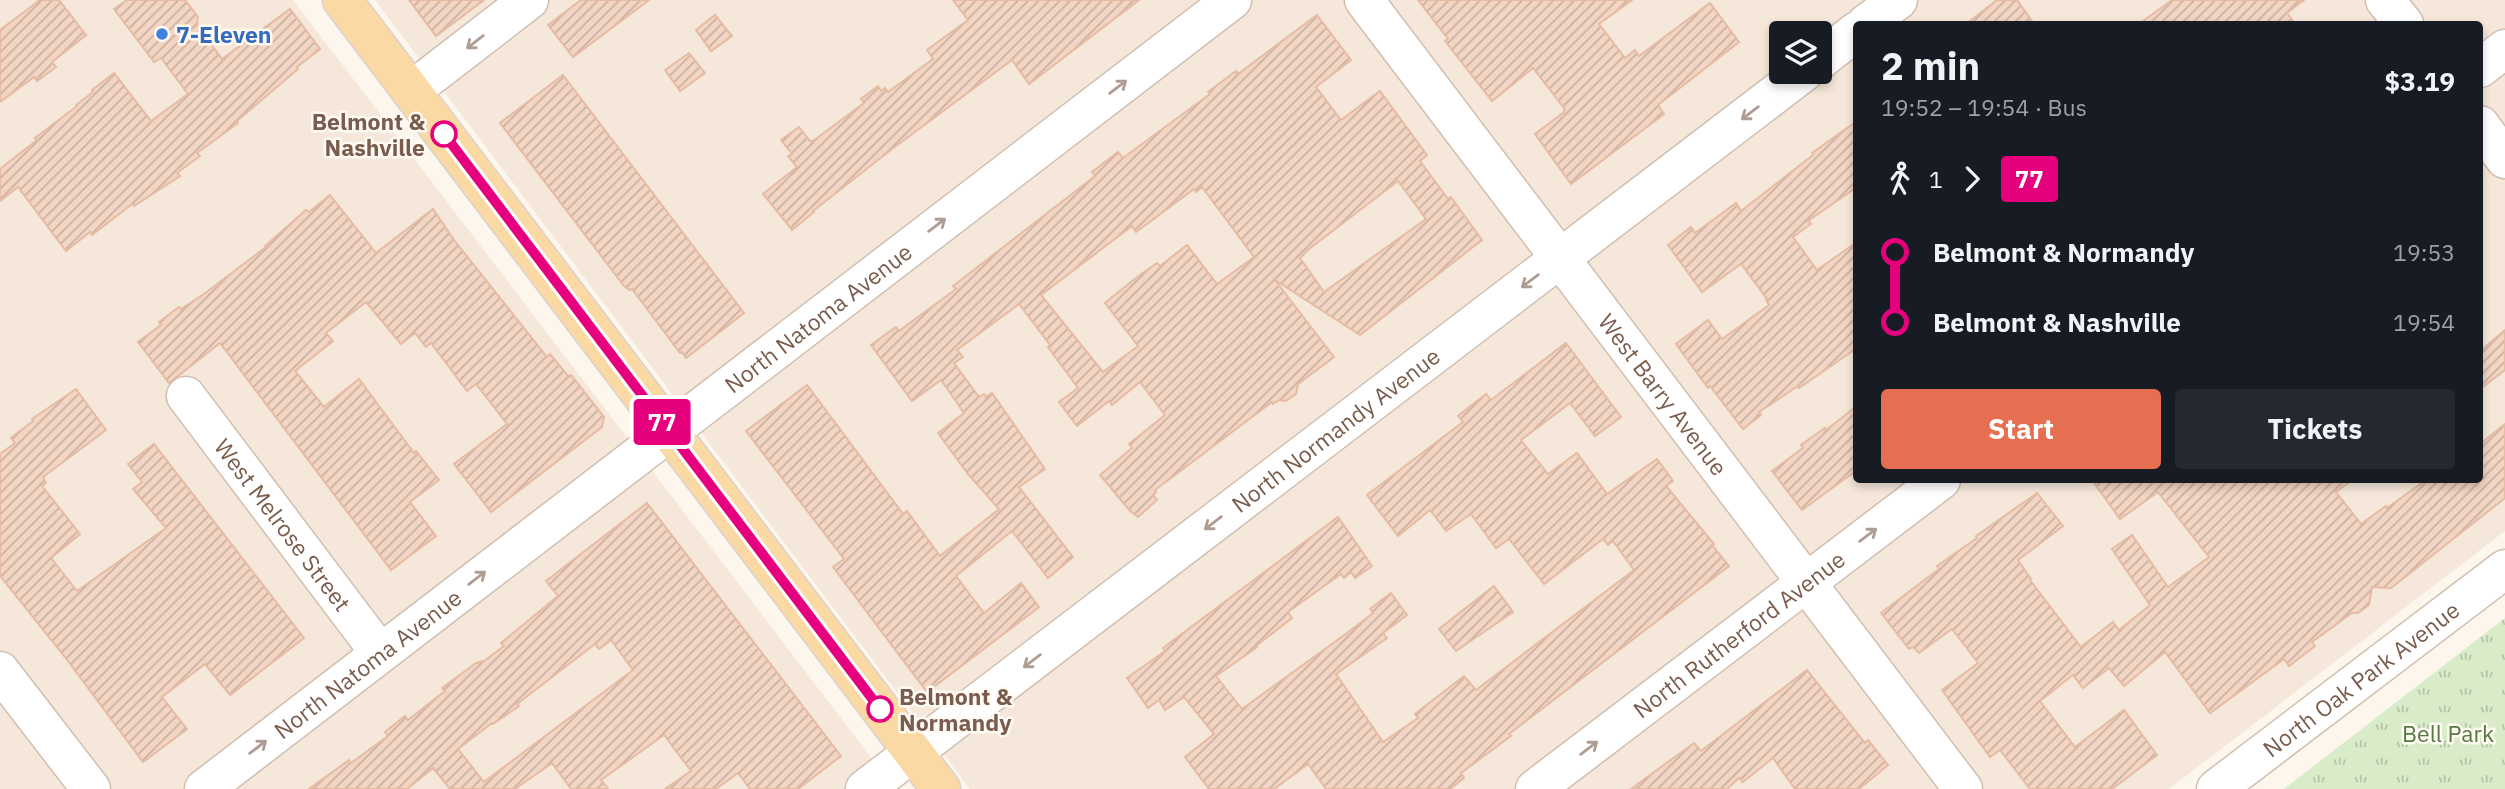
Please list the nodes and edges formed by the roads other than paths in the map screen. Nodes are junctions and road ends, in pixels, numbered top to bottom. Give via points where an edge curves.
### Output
1 (342, 0) edge
2 (529, 0) edge
3 (1232, 0) edge
4 (1364, 0) edge
5 (1898, 0) edge
6 (2385, 0) edge
7 (1870, 21) edge
8 (2402, 21) edge
9 (1853, 35) edge
10 (2505, 49) edge
11 (1832, 51) edge
12 (2483, 66) edge
13 (1788, 84) edge
14 (411, 91) junction
15 (2483, 129) edge
16 (2505, 159) edge
17 (1559, 259) junction
18 (186, 396) dead end
19 (669, 430) junction
20 (1937, 483) edge
21 (2505, 569) edge
22 (1806, 583) junction
23 (380, 653) junction
24 (0, 671) edge
25 (913, 752) junction
26 (91, 789) edge
27 (204, 789) edge
28 (865, 789) edge
29 (941, 789) edge
30 (1535, 789) edge
31 (1963, 789) edge
32 (2216, 789) edge

1 - 14 main road
2 -> 14 street
19 -> 3 street, North Natoma Avenue
4 - 17 street, West Barry Avenue
5 - 7 street
6 - 8 street
9 - 11 street
10 - 12 street
13 -> 17 street, North Normandy Avenue
14 - 19 main road
15 - 16 street
17 - 22 street, West Barry Avenue
17 -> 25 street, North Normandy Avenue
18 - 23 street, West Melrose Street
23 -> 19 street, North Natoma Avenue
19 - 25 main road
22 -> 20 street, North Rutherford Avenue
21 - 32 street, North Oak Park Avenue
30 -> 22 street, North Rutherford Avenue
22 - 31 street, West Barry Avenue
27 -> 23 street, North Natoma Avenue
24 - 26 street
25 - 28 street, North Normandy Avenue
25 - 29 main road

